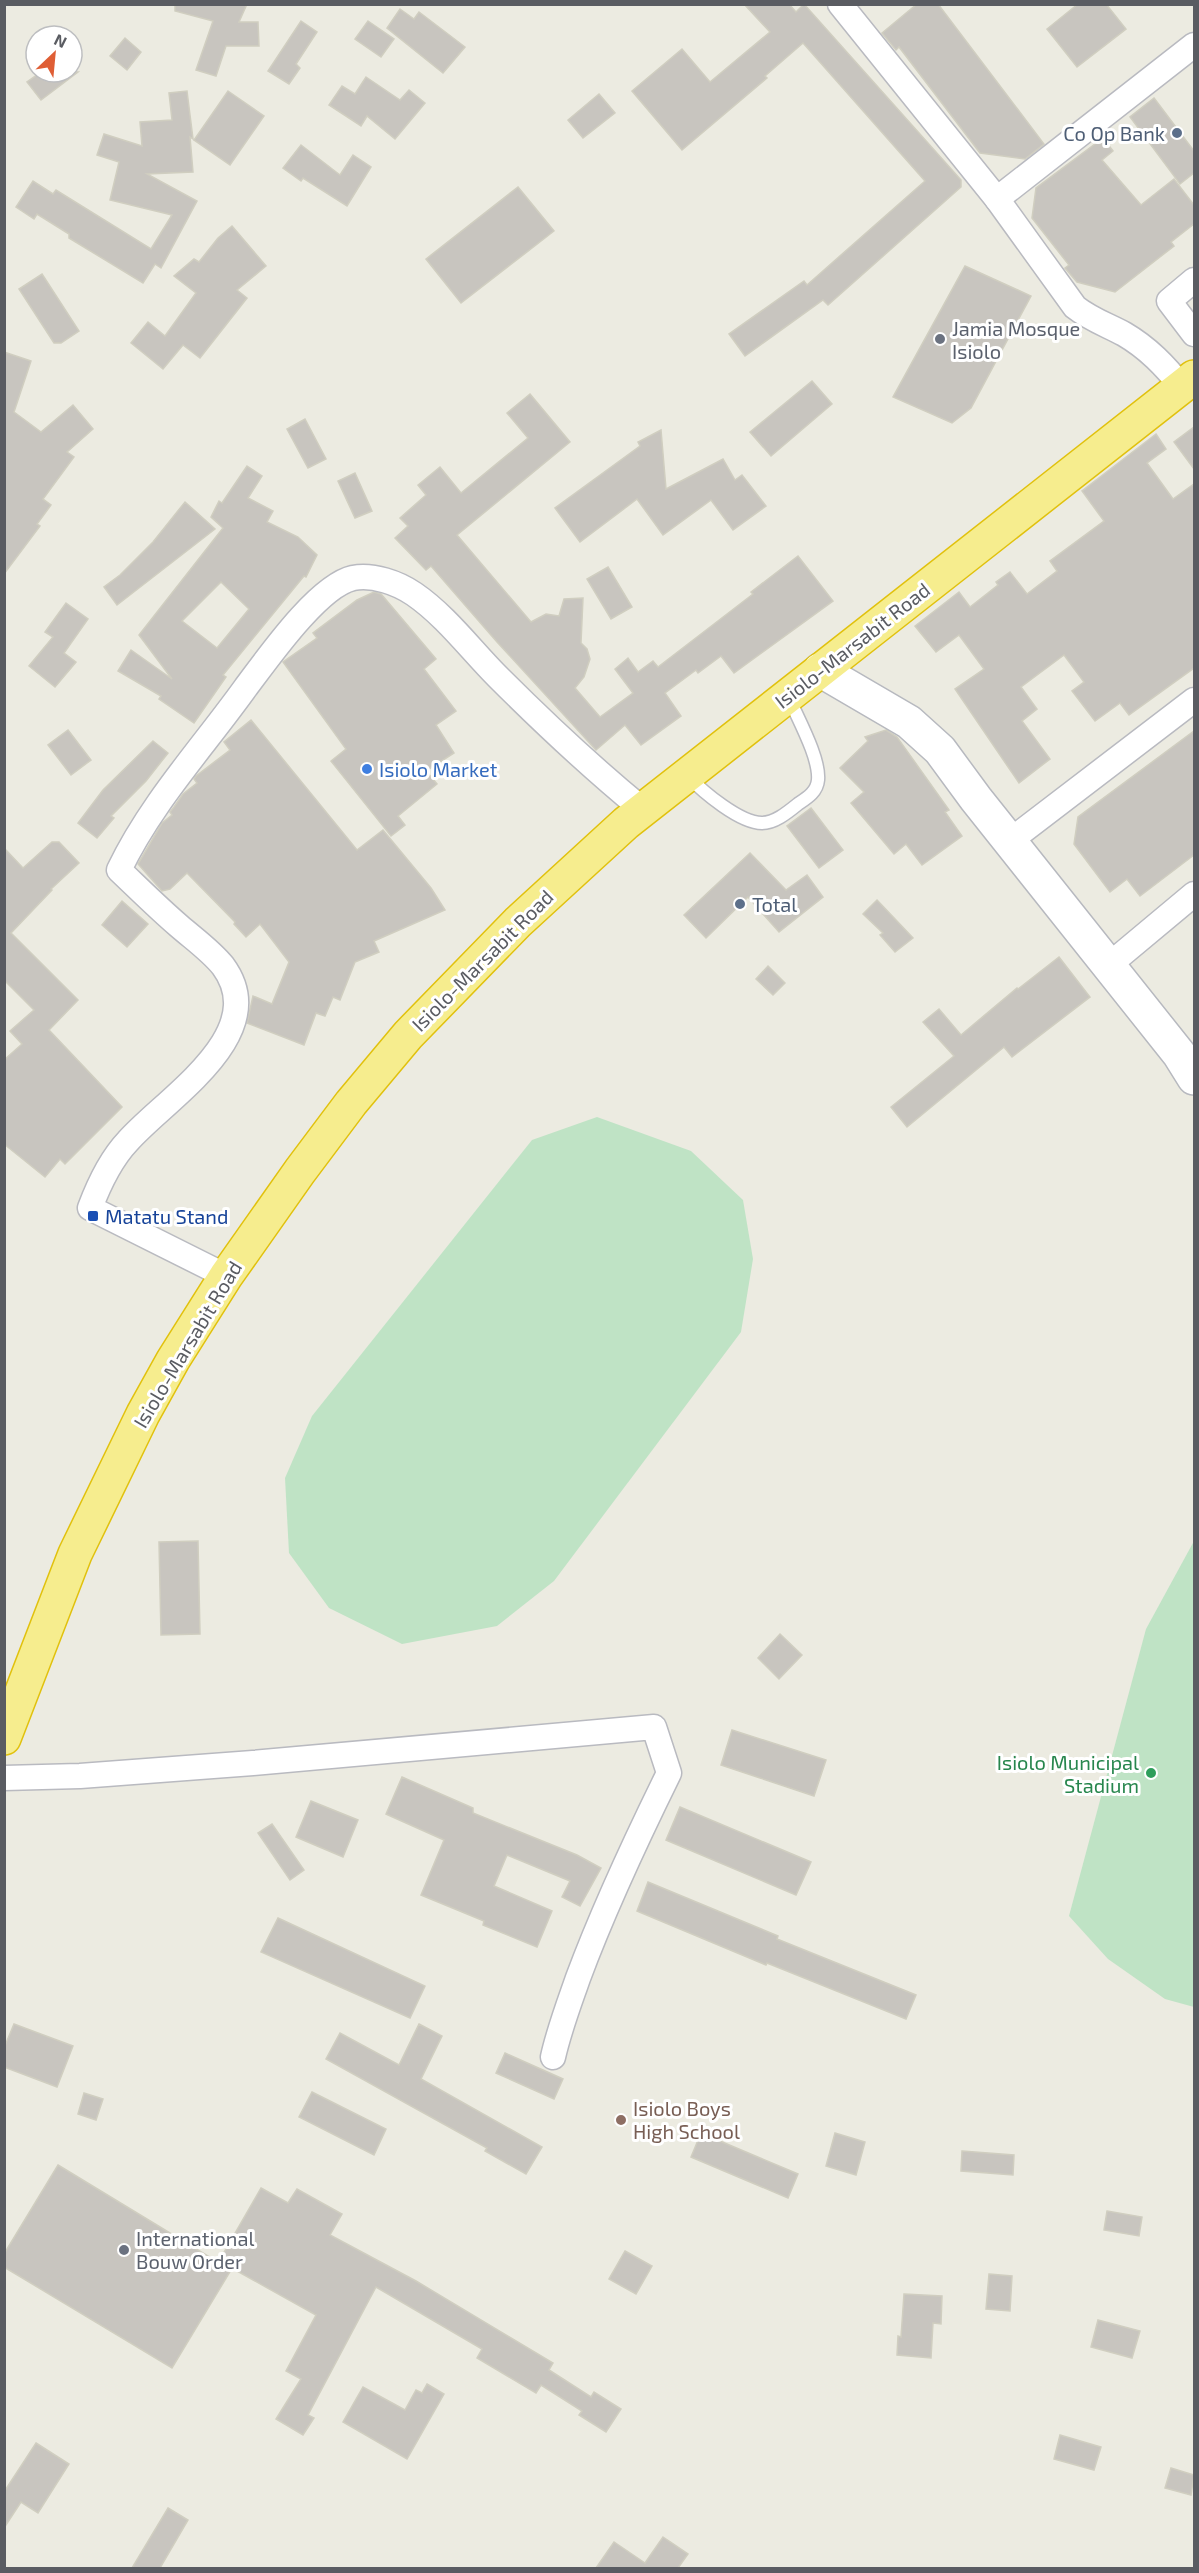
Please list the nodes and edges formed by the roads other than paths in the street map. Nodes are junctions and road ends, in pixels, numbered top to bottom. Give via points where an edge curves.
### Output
1 (840, 4) edge
2 (1194, 45) edge
3 (997, 199) junction
4 (1194, 280) edge
5 (1194, 334) edge
6 (1188, 382) edge
7 (820, 670) junction
8 (788, 695) junction
9 (1194, 700) edge
10 (686, 774) junction
11 (642, 809) junction
12 (1011, 840) junction
13 (1194, 894) edge
14 (1109, 965) junction
15 (1194, 1078) edge
16 (226, 1276) junction
17 (4, 1737) edge
18 (4, 1778) edge
19 (553, 2057) dead end

1 - 3 street
2 - 3 street
3 - 6 street via 1075,307 1143,346
4 - 5 street via 1169,301
6 - 7 highway, Isiolo-Marsabit Road
7 - 8 highway, Isiolo-Marsabit Road
7 - 12 street via 899,715 930,740
8 - 10 highway, Isiolo-Marsabit Road
8 - 10 lane via 817,771 816,788 806,799 771,821 758,823 705,794
9 - 12 street
10 - 11 highway, Isiolo-Marsabit Road
11 - 16 highway, Isiolo-Marsabit Road via 518,922 408,1035 351,1103
11 - 16 street via 587,762 428,606 397,585 352,578 328,593 292,628 160,800 119,870 223,966 237,994 236,1008 214,1057 126,1142 106,1172 90,1208
12 - 14 street
13 - 14 street
14 - 15 street
16 - 17 highway, Isiolo-Marsabit Road via 194,1323 143,1414 75,1554
18 - 19 street via 253,1763 654,1727 669,1773 616,1883 565,2013

